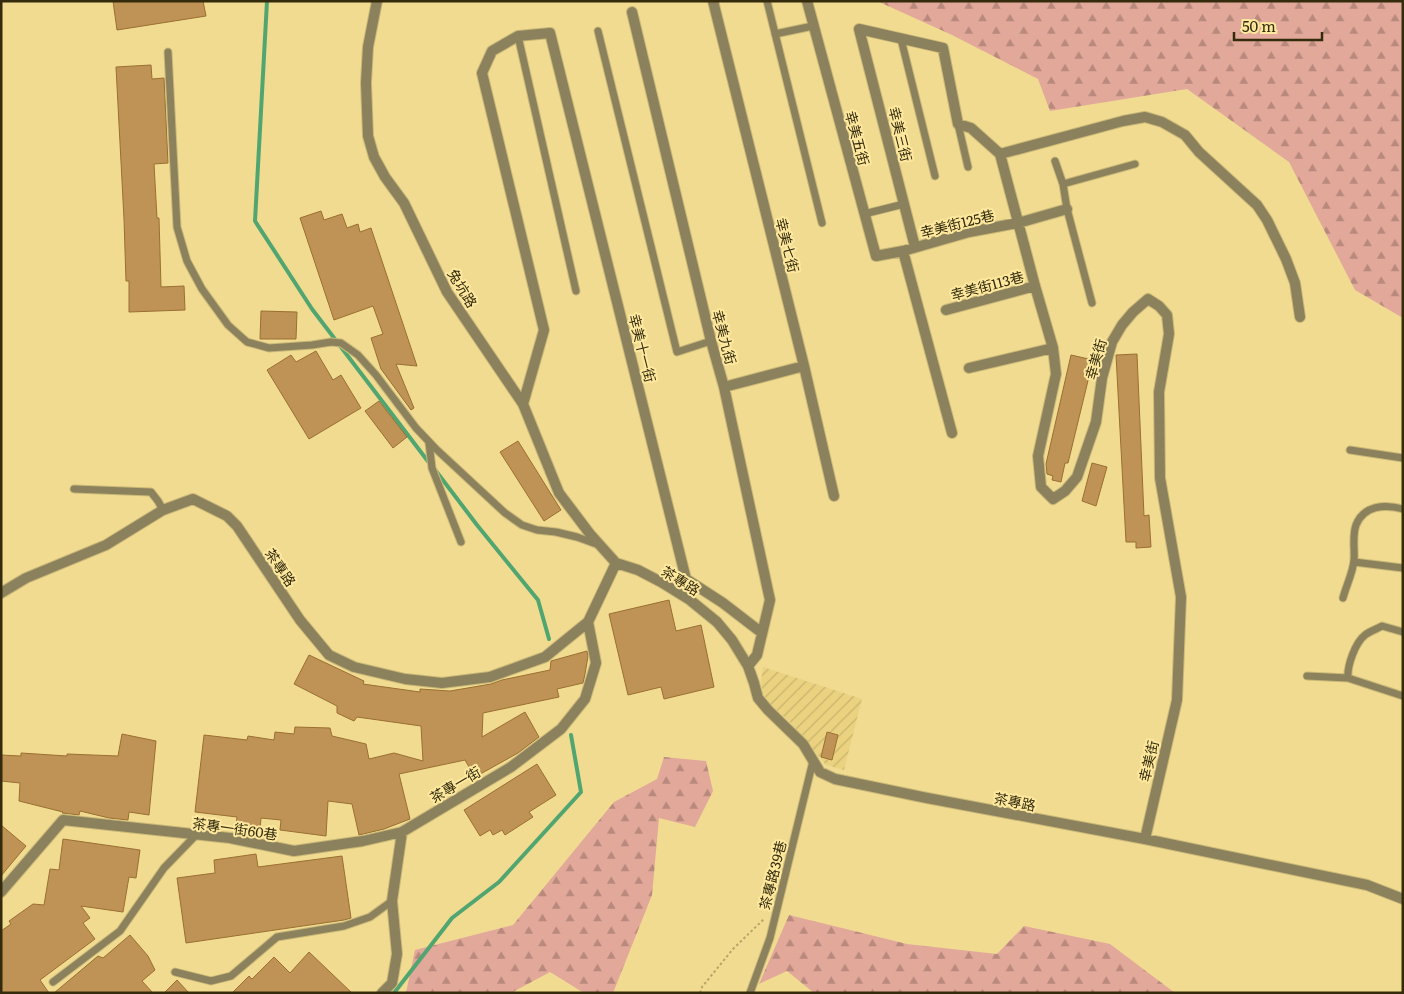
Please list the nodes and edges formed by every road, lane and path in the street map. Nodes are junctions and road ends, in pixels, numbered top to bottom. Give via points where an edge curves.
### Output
1 (377, 1) edge
2 (714, 1) edge
3 (767, 1) edge
4 (807, 1) edge
5 (632, 12) dead end
6 (813, 26) junction
7 (598, 31) dead end
8 (775, 34) junction
9 (518, 36) junction
10 (901, 39) junction
11 (168, 52) dead end
12 (958, 124) junction
13 (1000, 154) junction
14 (1055, 161) dead end
15 (1135, 164) dead end
16 (968, 167) dead end
17 (935, 176) dead end
18 (1063, 184) junction
19 (904, 204) junction
20 (1067, 210) junction
21 (864, 214) junction
22 (822, 223) dead end
23 (1018, 223) junction
24 (916, 247) junction
25 (903, 251) junction
26 (1035, 286) junction
27 (576, 291) dead end
28 (1092, 303) dead end
29 (946, 310) dead end
30 (1300, 317) dead end
31 (711, 341) junction
32 (1053, 348) junction
33 (804, 366) junction
34 (969, 368) dead end
35 (724, 387) junction
36 (523, 404) junction
37 (952, 433) dead end
38 (429, 442) junction
39 (1350, 450) dead end
40 (1403, 458) edge
41 (74, 489) dead end
42 (834, 496) dead end
43 (1403, 509) edge
44 (163, 510) junction
45 (461, 542) dead end
46 (601, 546) junction
47 (1354, 562) junction
48 (616, 563) junction
49 (1403, 568) edge
50 (1, 593) edge
51 (1343, 598) dead end
52 (588, 622) junction
53 (1403, 632) edge
54 (762, 633) junction
55 (748, 666) junction
56 (1307, 676) dead end
57 (1348, 678) junction
58 (1403, 696) edge
59 (813, 761) junction
60 (402, 832) junction
61 (196, 835) junction
62 (1144, 839) junction
63 (1, 892) edge
64 (1403, 899) edge
65 (392, 900) junction
66 (778, 906) junction
67 (175, 972) dead end
68 (53, 982) dead end
69 (382, 993) edge
70 (700, 993) edge
71 (750, 993) edge

1 - 36 street, 兔坑路 via 368,47 366,83 368,136 374,157 384,177 404,203 447,292
2 - 33 street, 幸美七街
3 - 8 lane
4 - 6 street, 幸美五街
5 - 31 street, 幸美九街
6 - 8 lane
6 - 21 street, 幸美五街
7 - 31 lane via 677,352
8 - 22 lane
9 - 27 lane
9 - 36 street via 492,51 482,73 544,330
9 - 54 street, 幸美十一街 via 550,33 686,579
10 - 12 street via 943,48
10 - 17 lane
10 - 19 street, 幸美三街 via 859,28
11 - 38 lane via 176,227 187,261 202,290 228,325 247,342 269,348 341,343 358,355 376,375
12 - 13 street via 971,128
12 - 16 lane
13 - 23 street, 幸美街
13 - 30 street via 1123,121 1144,117 1162,122 1185,135 1257,205 1286,259 1295,283
14 - 18 lane
15 - 18 lane
18 - 20 lane
19 - 21 lane
19 - 24 street, 幸美三街
20 - 23 street, 幸美街125巷
20 - 28 lane
21 - 25 street, 幸美五街 via 876,256
23 - 24 street, 幸美街125巷
23 - 26 street, 幸美街
24 - 25 street, 幸美街125巷
25 - 37 street
26 - 29 street, 幸美街113巷
26 - 32 street, 幸美街
31 - 35 street, 幸美九街
32 - 34 street
32 - 62 street, 幸美街 via 1056,374 1038,456 1041,487 1053,500 1077,477 1096,422 1102,378 1112,342 1122,325 1148,299 1167,316 1169,334 1159,392 1160,478 1180,597 1177,700
33 - 35 street
33 - 42 street, 幸美七街
35 - 54 street, 幸美九街 via 770,600
36 - 46 street, 兔坑路 via 559,493
38 - 45 lane via 432,468
38 - 46 lane via 482,493 522,525
39 - 40 lane
41 - 44 lane via 151,492
43 - 47 lane via 1378,506 1364,512 1356,525
44 - 50 street, 茶專路 via 106,545 26,578
44 - 52 street, 茶專路 via 194,499 227,516 300,620 329,655 354,668 442,683 490,677 545,656
46 - 48 street, 兔坑路
47 - 49 lane
47 - 51 lane
48 - 52 street, 茶專路
48 - 55 street, 茶專路 via 638,570 690,600 717,622
52 - 60 street, 茶專一街 via 596,663 585,698 561,729 511,767
53 - 57 lane via 1382,626 1366,634 1352,655
54 - 55 street, 幸美九街 via 757,655
55 - 59 street, 茶專路 via 758,698 803,744
56 - 57 lane
57 - 58 lane
59 - 62 street, 茶專路 via 820,772 834,779
59 - 66 lane, 茶專路39巷
60 - 61 street, 茶專一街60巷 via 363,842 294,850
60 - 65 street
61 - 63 street, 茶專一街60巷 via 63,820
61 - 68 lane via 164,868 120,931
62 - 64 street, 茶專路 via 1367,885
65 - 67 lane via 370,917 344,926 277,937 231,976 211,981
65 - 69 street via 397,954 392,983
66 - 70 path via 733,949
66 - 71 lane, 茶專路39巷

